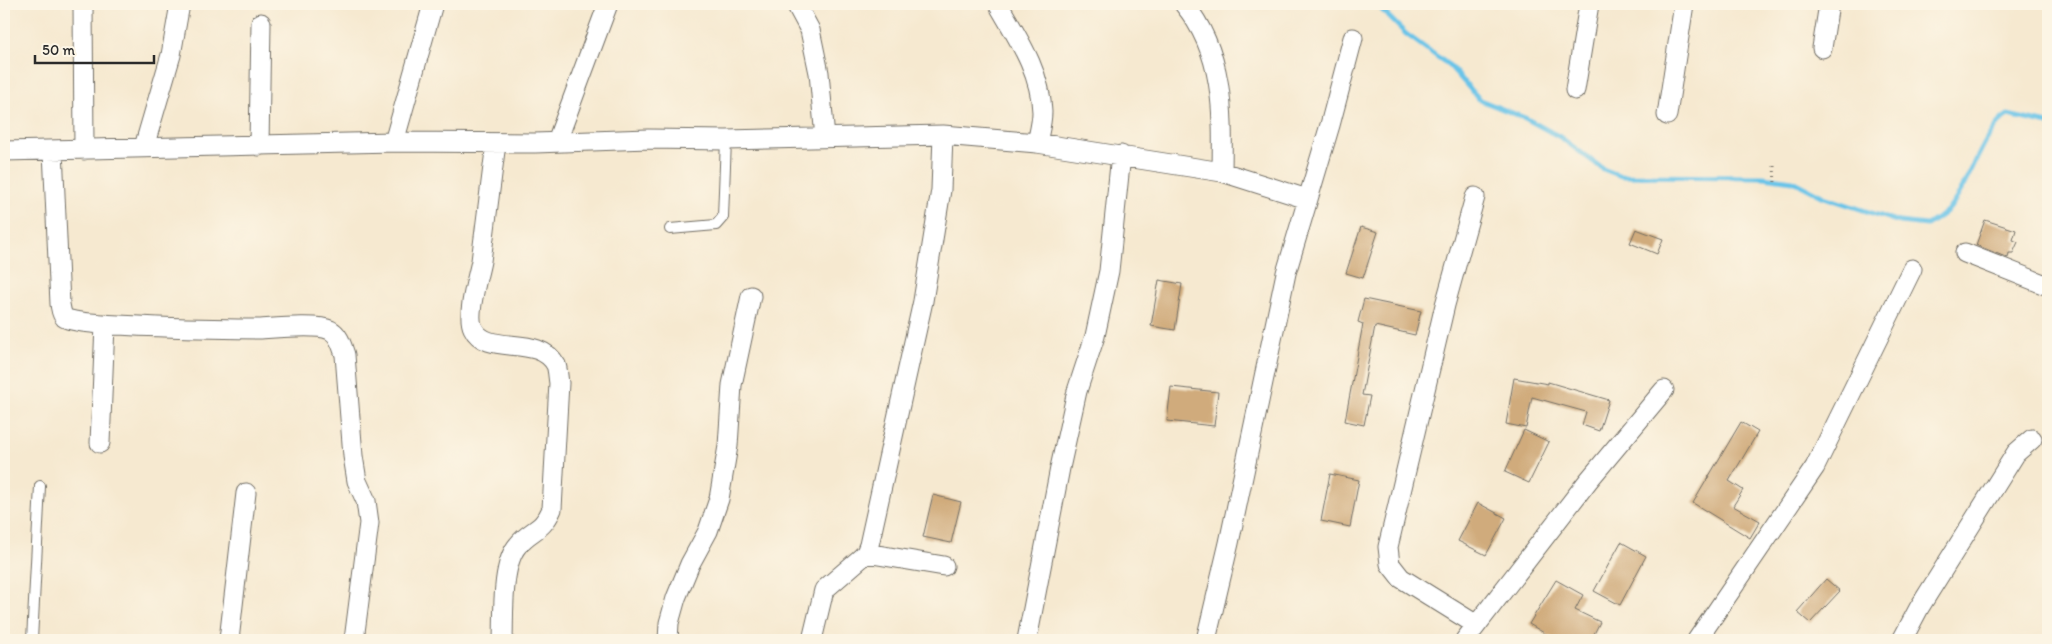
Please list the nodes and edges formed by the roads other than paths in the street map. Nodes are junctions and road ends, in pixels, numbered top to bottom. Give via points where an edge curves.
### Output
1 (83, 4) edge
2 (180, 4) edge
3 (433, 4) edge
4 (608, 4) edge
5 (796, 4) edge
6 (998, 4) edge
7 (1184, 4) edge
8 (1589, 4) edge
9 (1684, 4) edge
10 (1829, 4) edge
11 (261, 23) dead end
12 (1353, 38) dead end
13 (1822, 48) dead end
14 (1575, 90) dead end
15 (1667, 115) dead end
16 (943, 135) junction
17 (825, 138) junction
18 (726, 140) junction
19 (394, 142) junction
20 (557, 142) junction
21 (496, 143) junction
22 (1037, 143) junction
23 (259, 146) junction
24 (144, 147) junction
25 (53, 150) junction
26 (84, 150) junction
27 (4, 151) edge
28 (1121, 155) junction
29 (1222, 172) junction
30 (1475, 197) dead end
31 (1307, 199) junction
32 (670, 229) dead end
33 (1965, 253) dead end
34 (1912, 269) dead end
35 (2048, 286) edge
36 (751, 296) dead end
37 (106, 325) junction
38 (1664, 390) dead end
39 (2032, 439) dead end
40 (100, 443) dead end
41 (40, 486) dead end
42 (246, 493) dead end
43 (866, 553) junction
44 (944, 566) dead end
45 (1475, 624) junction
46 (32, 640) edge
47 (229, 640) edge
48 (354, 640) edge
49 (503, 640) edge
50 (668, 640) edge
51 (812, 640) edge
52 (1027, 640) edge
53 (1206, 640) edge
54 (1465, 640) edge
55 (1697, 640) edge
56 (1902, 640) edge

1 - 26 street
2 - 24 street via 171,55
3 - 19 street
4 - 20 street
5 - 17 street via 810,30
6 - 22 street via 1039,86 1042,114
7 - 29 street via 1212,53 1223,125
8 - 14 street
9 - 15 street
10 - 13 street
11 - 23 street
12 - 31 street
16 - 17 street
16 - 22 street
16 - 43 street via 941,190 925,292
17 - 18 street
18 - 20 street
18 - 32 lane via 723,217 720,222
19 - 21 street
19 - 23 street
20 - 21 street
21 - 49 street via 472,326 478,337 490,342 531,347 549,355 557,366 559,383 552,509 547,520 518,545 509,560
22 - 28 street
23 - 24 street
24 - 26 street
25 - 26 street
25 - 27 street
25 - 37 street via 61,313 73,322
28 - 29 street
28 - 52 street via 1109,271 1096,336 1077,391
29 - 31 street
30 - 45 street via 1445,305 1388,547 1390,564 1401,578
31 - 53 street via 1286,273
33 - 35 street
34 - 55 street via 1815,467
36 - 50 street via 732,385 728,446 719,499 708,531 676,598
37 - 40 street
37 - 48 street via 312,328 330,330 340,340 345,355 353,456 369,523
38 - 45 street via 1588,480
39 - 56 street via 2016,453
41 - 46 lane
42 - 47 street
43 - 44 street
43 - 51 street via 824,590
45 - 54 street

